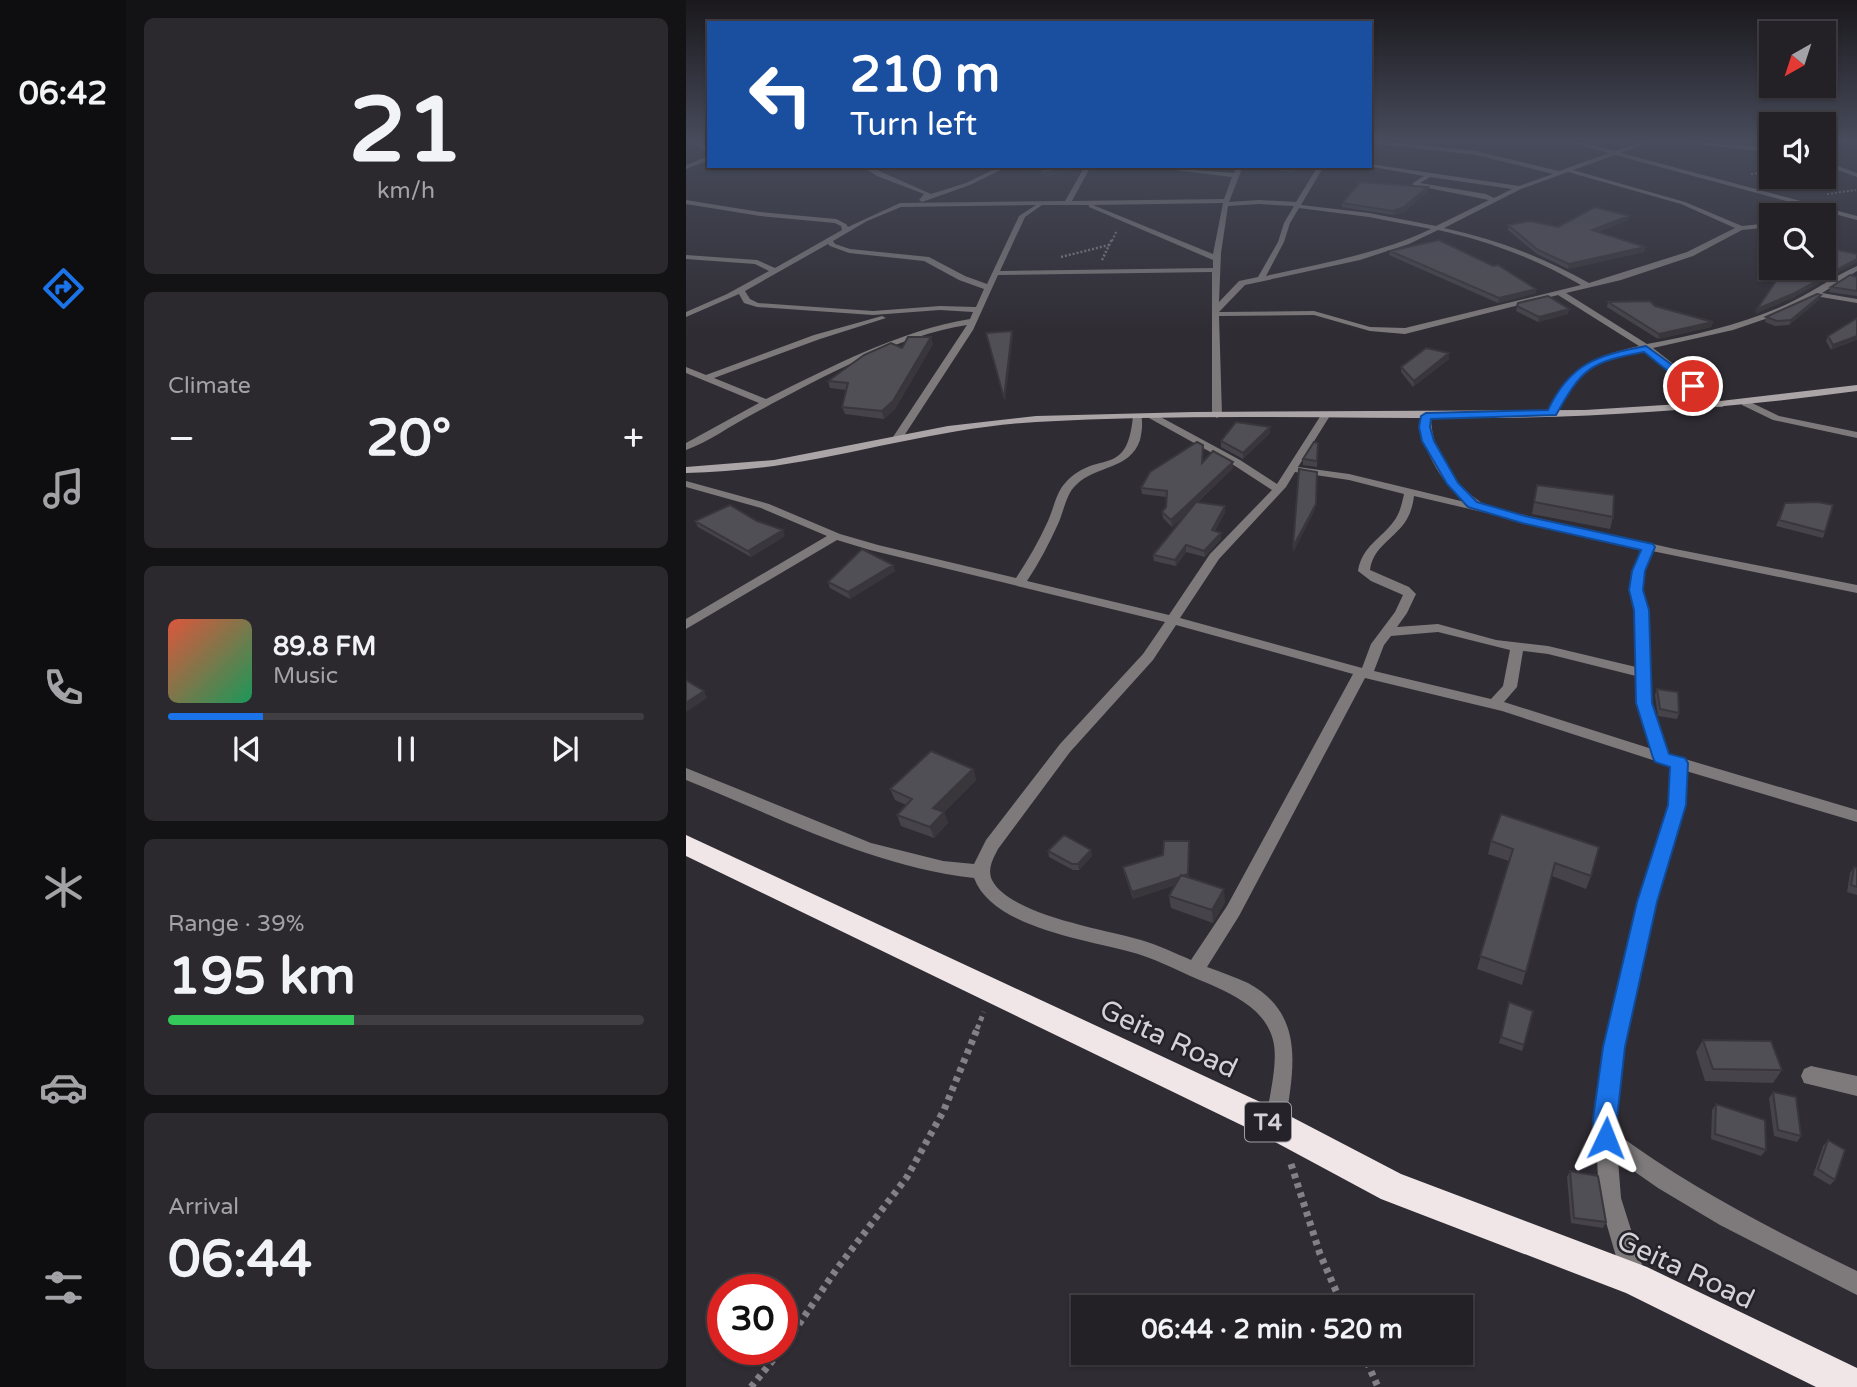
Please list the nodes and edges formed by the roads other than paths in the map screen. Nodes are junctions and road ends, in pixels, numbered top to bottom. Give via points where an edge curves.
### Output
1 (703, 205) edge
2 (902, 205) edge
3 (1042, 205) edge
4 (1088, 205) edge
5 (1226, 205) edge
6 (1294, 205) edge
7 (1298, 205) junction
8 (1487, 205) edge
9 (1687, 205) edge
10 (1809, 205) edge
11 (1843, 214) junction
12 (1836, 215) edge
13 (872, 216) junction
14 (1857, 218) edge
15 (836, 221) junction
16 (1759, 227) edge
17 (1436, 229) junction
18 (1741, 229) junction
19 (846, 231) junction
20 (829, 239) junction
21 (804, 254) junction
22 (686, 257) edge
23 (782, 258) dead end
24 (1218, 259) junction
25 (771, 260) dead end
26 (757, 262) junction
27 (1857, 268) edge
28 (1217, 270) junction
29 (775, 271) junction
30 (996, 273) junction
31 (1261, 277) junction
32 (1587, 285) junction
33 (990, 288) junction
34 (741, 290) junction
35 (1558, 292) junction
36 (1813, 294) junction
37 (1857, 301) edge
38 (686, 309) edge
39 (701, 309) junction
40 (979, 310) junction
41 (1216, 311) junction
42 (907, 312) junction
43 (686, 315) edge
44 (974, 321) junction
45 (1647, 349) junction
46 (686, 370) edge
47 (705, 378) junction
48 (1857, 388) edge
49 (1745, 403) junction
50 (766, 404) junction
51 (1720, 405) junction
52 (1552, 413) junction
53 (1326, 414) junction
54 (1217, 415) junction
55 (1138, 416) junction
56 (1152, 416) junction
57 (1426, 416) junction
58 (1857, 435) edge
59 (898, 437) junction
60 (686, 447) edge
61 (1293, 469) junction
62 (686, 470) edge
63 (686, 484) edge
64 (1278, 489) junction
65 (1410, 491) junction
66 (1485, 510) junction
67 (836, 536) junction
68 (1648, 547) junction
69 (1020, 582) junction
70 (1857, 589) edge
71 (1174, 620) junction
72 (686, 625) edge
73 (1387, 632) junction
74 (1517, 647) junction
75 (1364, 673) junction
76 (1644, 673) junction
77 (1494, 704) junction
78 (1670, 760) junction
79 (686, 774) edge
80 (1857, 816) edge
81 (686, 845) edge
82 (982, 872) junction
83 (1195, 970) junction
84 (1811, 1076) dead end
85 (1857, 1086) edge
86 (1281, 1129) junction
87 (1606, 1138) junction
88 (1635, 1279) junction
89 (1857, 1283) edge
90 (1856, 1387) edge

1 - 15 street
2 - 13 street
3 - 30 street via 1022,216
4 - 24 street
5 - 24 street
6 - 7 street
7 - 17 street
7 - 31 street
8 - 17 street
9 - 18 street
10 - 11 street
11 - 12 street
11 - 14 street
13 - 15 street
13 - 19 street
15 - 19 street
16 - 18 street
17 - 31 street via 1357,258
17 - 32 street via 1544,260
18 - 32 street via 1681,258
19 - 20 street
20 - 21 street
20 - 33 street via 832,245 849,251 926,258
21 - 23 street
21 - 29 street
22 - 26 street
24 - 28 street
25 - 26 street
26 - 29 street
27 - 36 street
28 - 30 street
28 - 41 street
29 - 34 street
30 - 33 street
31 - 41 street via 1238,285
32 - 35 street
33 - 40 street
34 - 39 street
34 - 42 street via 747,301 757,304
35 - 41 street via 1405,331 1370,330 1314,313
35 - 45 street
36 - 37 street
36 - 45 street via 1742,325
38 - 39 street
39 - 43 street
40 - 42 street
40 - 44 street
41 - 54 street
42 - 47 street via 836,330
44 - 50 street via 905,337
44 - 59 street
45 - 51 street
45 - 52 street via 1614,355 1582,369 1560,394
46 - 47 street
47 - 50 street
48 - 49 street
49 - 51 street
49 - 58 street via 1776,418
50 - 60 street
51 - 52 street
52 - 57 street
53 - 54 street
53 - 57 street
53 - 61 street
54 - 56 street
55 - 56 street
55 - 59 street via 1008,420
55 - 69 street via 1136,446 1128,455 1068,485 1041,549
56 - 64 street
57 - 66 street via 1428,441 1453,484 1463,497
59 - 62 street via 773,464
61 - 64 street
61 - 65 street
63 - 67 street via 765,506
64 - 71 street via 1214,557
65 - 66 street
65 - 73 street via 1403,517 1364,564 1364,571 1373,578 1410,594
66 - 68 street
67 - 69 street
67 - 72 street
68 - 70 street
68 - 76 street via 1636,590
69 - 71 street
71 - 75 street
71 - 82 street via 1148,657 1065,748 992,845
73 - 74 street via 1438,628
73 - 75 street
74 - 76 street
74 - 77 street via 1510,687
75 - 77 street
75 - 83 street via 1233,911
76 - 78 street via 1644,703
77 - 78 street
78 - 80 street
78 - 87 street via 1677,805 1647,902 1614,1047
79 - 82 street via 905,861 943,870
81 - 86 highway, Geita Road / T4
82 - 83 street via 995,897 1021,912 1143,948
83 - 86 street via 1242,990 1267,1009 1283,1039
84 - 85 street
86 - 88 highway, Geita Road / T4 via 1394,1187
87 - 88 street via 1610,1198
87 - 89 street via 1687,1194
88 - 90 highway, Geita Road / T4

